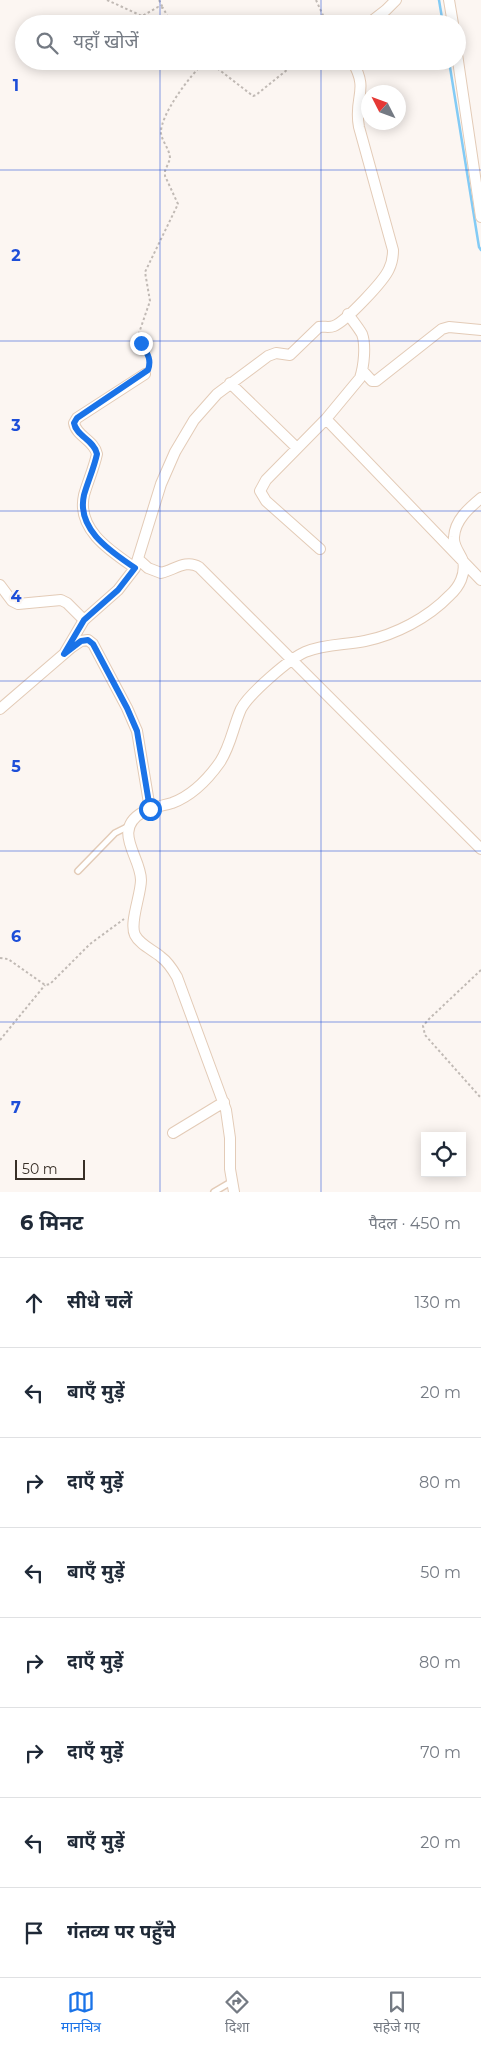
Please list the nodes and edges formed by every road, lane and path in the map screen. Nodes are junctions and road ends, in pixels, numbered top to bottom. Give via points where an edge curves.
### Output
1 (107, 0) edge
2 (159, 0) edge
3 (316, 0) edge
4 (396, 0) edge
5 (449, 0) edge
6 (163, 8) junction
7 (140, 15) edge
8 (144, 15) edge
9 (167, 15) edge
10 (322, 15) edge
11 (381, 15) edge
12 (452, 15) edge
13 (197, 70) edge
14 (218, 70) edge
15 (287, 70) edge
16 (357, 70) edge
17 (459, 70) edge
18 (481, 217) edge
19 (348, 314) junction
20 (481, 330) edge
21 (362, 370) junction
22 (145, 374) joint
23 (230, 383) junction
24 (326, 419) junction
25 (298, 448) junction
26 (481, 498) edge
27 (320, 549) dead end
28 (462, 561) junction
29 (137, 564) junction
30 (481, 580) edge
31 (0, 585) edge
32 (84, 620) junction
33 (64, 654) junction
34 (292, 660) junction
35 (0, 710) edge
36 (150, 809) junction
37 (130, 826) junction
38 (481, 849) edge
39 (78, 871) dead end
40 (136, 911) junction
41 (0, 958) edge
42 (481, 970) edge
43 (45, 985) junction
44 (0, 1040) edge
45 (481, 1098) edge
46 (224, 1102) junction
47 (173, 1133) dead end
48 (233, 1187) edge
49 (214, 1192) edge

1 - 7 path
2 - 6 path
3 - 10 path
4 - 11 street
5 - 12 street
6 - 8 path via 158,7
6 - 9 path
13 - 22 path via 168,108 162,125 161,133 170,154 165,176 178,204 145,272 150,301 139,333 151,364
14 - 15 path via 253,96
16 - 19 street via 362,86 357,110 359,127 393,250 388,271
17 - 18 street
19 - 21 street via 364,341
19 - 23 street via 334,326 319,327 294,353 272,354
20 - 21 street via 442,329 376,381
21 - 24 street via 355,384
22 - 29 street via 74,423 96,448 97,454 84,498 89,526 106,547
23 - 25 street
23 - 29 street via 194,420 175,452 155,500
24 - 25 street
24 - 28 street
25 - 27 street via 266,480 260,491 266,501
26 - 28 street via 462,516 456,528 453,538
28 - 30 street
28 - 34 street via 460,582 450,596 415,622 365,641 304,652
29 - 32 street via 118,590
29 - 34 street via 162,573 193,563
31 - 32 street via 12,601 25,604 61,600
32 - 33 street
33 - 35 street
33 - 36 street via 81,641 88,640 93,644 137,731
34 - 36 street via 248,699 220,762 206,778 184,797
34 - 38 street
36 - 37 street via 136,817
37 - 39 lane via 115,833
37 - 40 street via 128,836 141,876
40 - 43 path via 90,944 50,984
40 - 46 street via 134,932 137,940 169,964 177,977
41 - 43 path via 8,959
42 - 45 path via 423,1026 425,1035
43 - 44 path
46 - 47 street
46 - 48 street via 229,1123
48 - 49 lane

